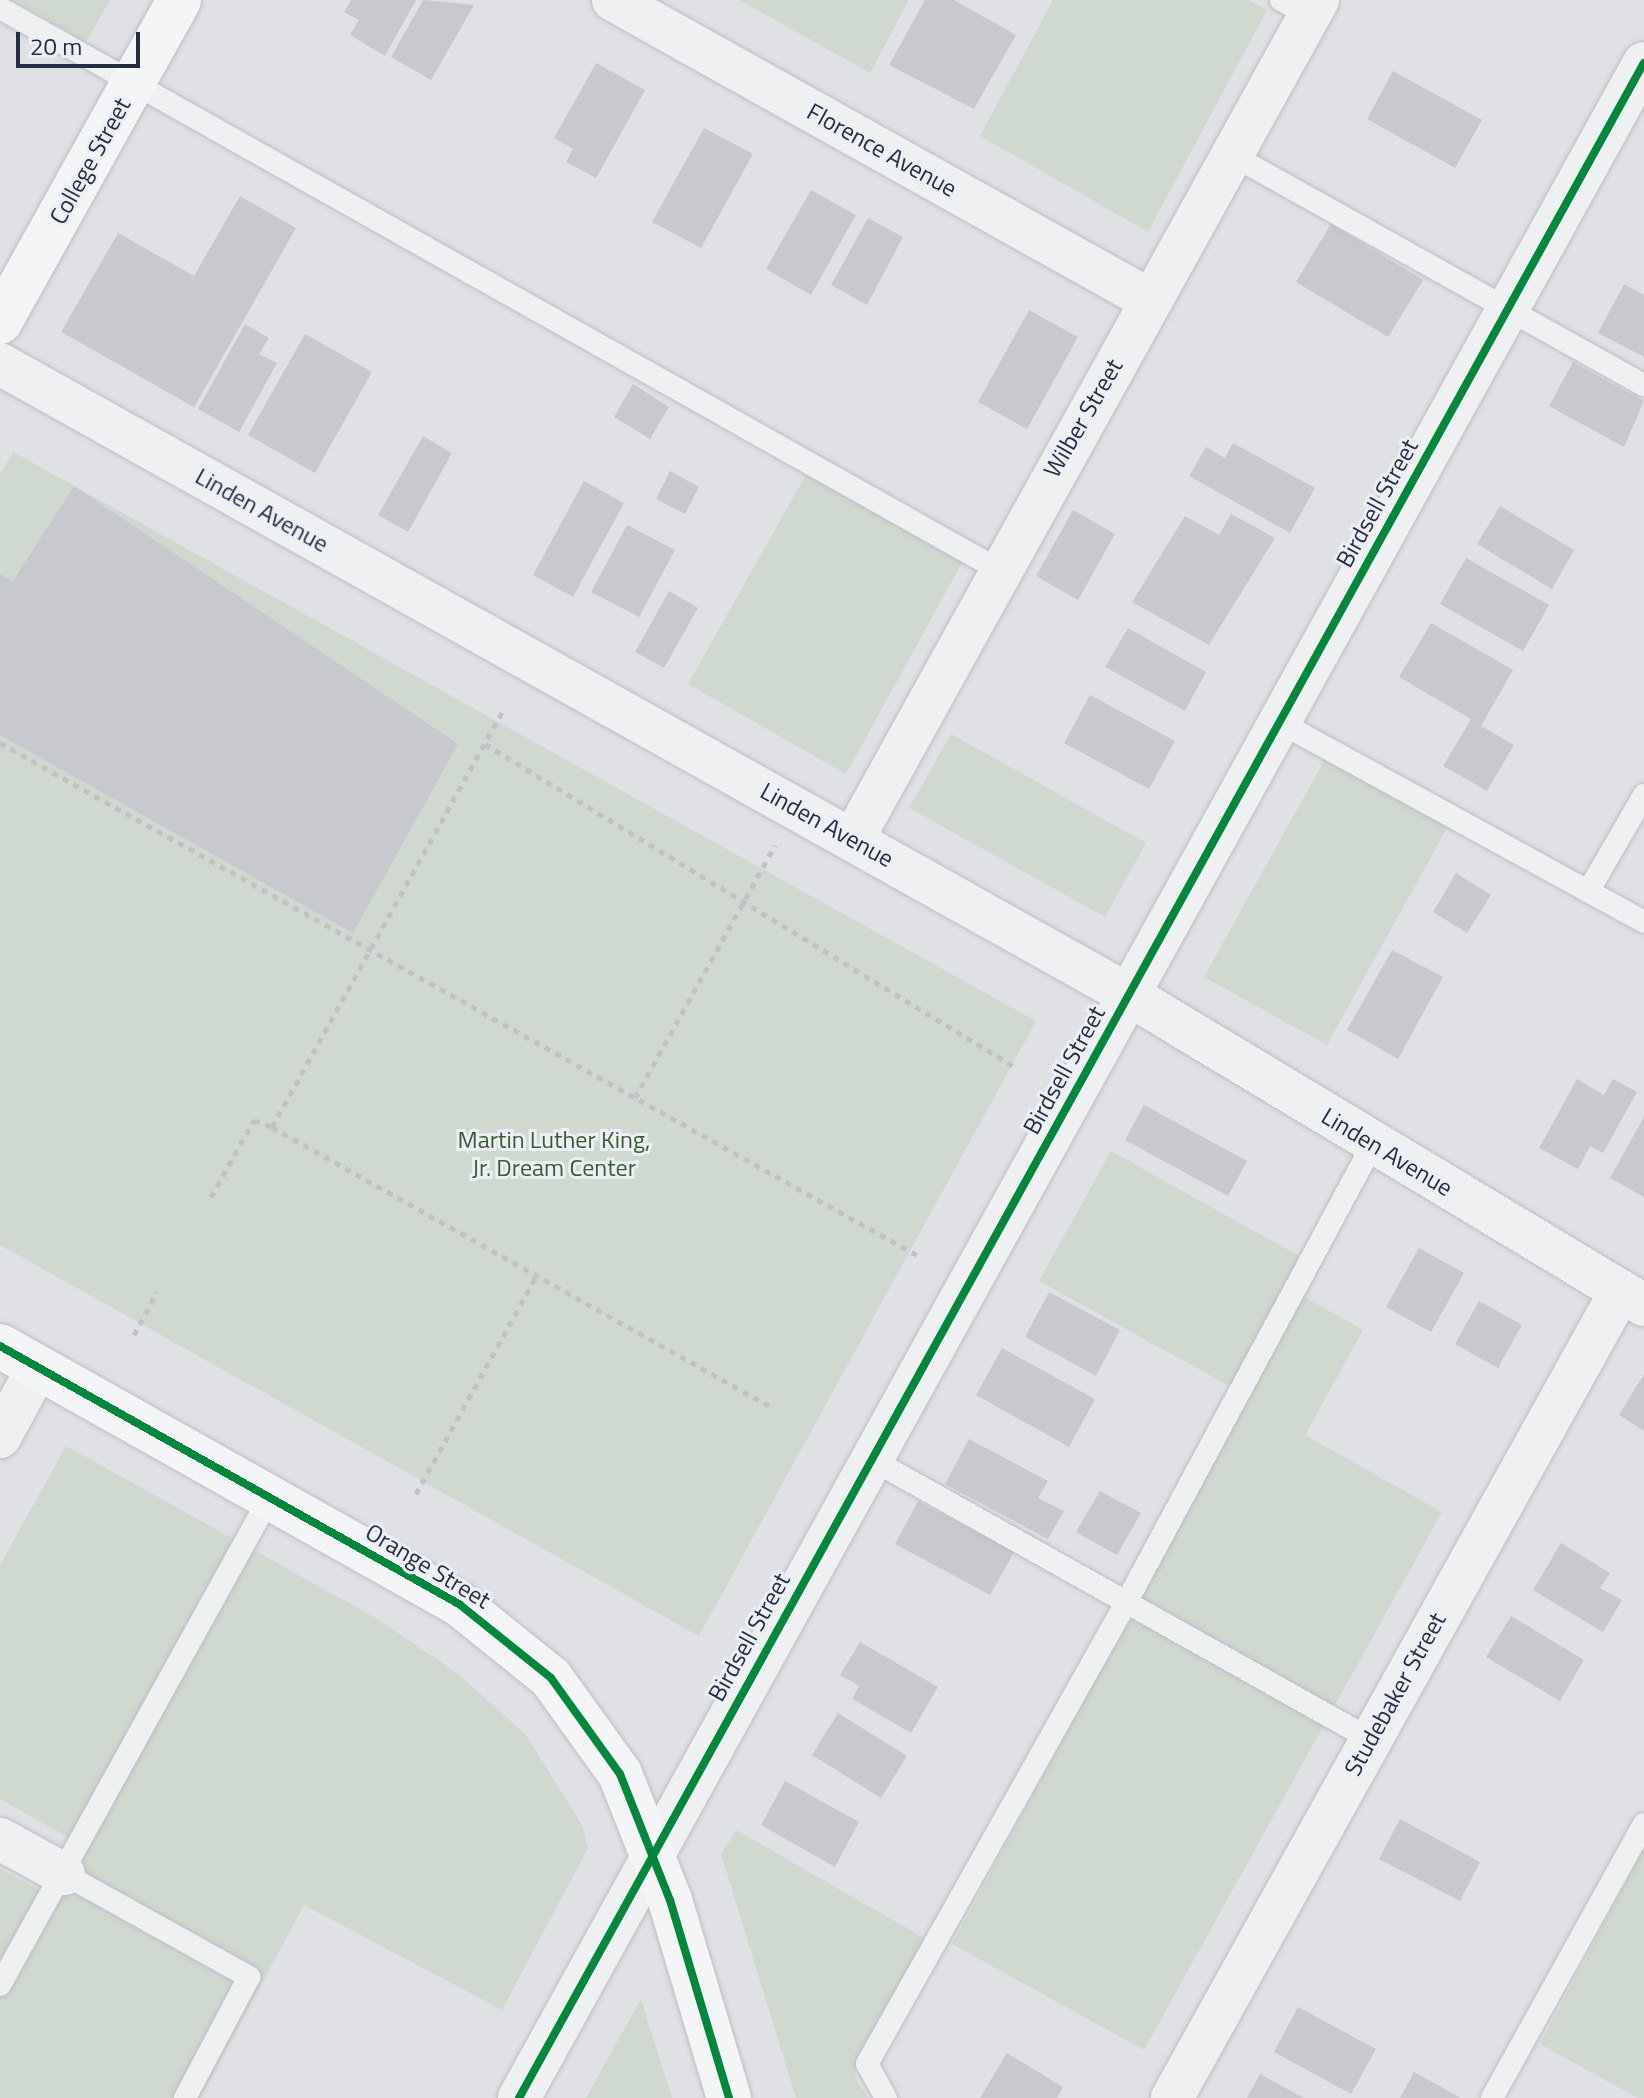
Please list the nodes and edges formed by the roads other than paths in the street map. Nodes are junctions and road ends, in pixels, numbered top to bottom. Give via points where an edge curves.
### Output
1 (179, 0) edge
2 (613, 0) edge
3 (1303, 5) edge
4 (0, 8) edge
5 (1644, 63) edge
6 (133, 84) junction
7 (1232, 155) junction
8 (1150, 300) junction
9 (1506, 310) junction
10 (0, 322) edge
11 (0, 364) edge
12 (1644, 385) edge
13 (999, 570) junction
14 (1281, 723) junction
15 (1644, 795) edge
16 (853, 839) junction
17 (1589, 890) junction
18 (1644, 922) edge
19 (1129, 995) junction
20 (1373, 1144) junction
21 (1632, 1299) edge
22 (0, 1346) edge
23 (38, 1367) junction
24 (0, 1437) edge
25 (871, 1459) junction
26 (270, 1497) junction
27 (1127, 1601) junction
28 (1370, 1739) junction
29 (1644, 1824) edge
30 (0, 1839) edge
31 (652, 1852) junction
32 (64, 1874) junction
33 (0, 1985) edge
34 (185, 2098) edge
35 (519, 2098) edge
36 (729, 2098) edge
37 (886, 2098) edge
38 (1172, 2098) edge
39 (1492, 2098) edge

1 - 6 street, College Street
2 - 8 street, Florence Avenue
3 - 7 street, Wilber Street
4 - 6 lane
5 - 9 street, Birdsell Street
6 - 10 street, College Street
6 - 13 lane
7 - 8 street, Wilber Street
7 - 9 lane
8 - 13 street, Wilber Street
9 - 12 lane
9 - 14 street, Birdsell Street
11 - 16 street, Linden Avenue
13 - 16 street, Wilber Street
14 - 17 lane
14 - 19 street, Birdsell Street
15 - 17 lane
16 - 19 street, Linden Avenue
17 - 18 lane
19 - 20 street, Linden Avenue
19 - 25 street, Birdsell Street
20 - 21 street, Linden Avenue
20 - 27 lane
21 - 28 street, Studebaker Street
22 - 23 street, Orange Street
23 - 24 street
23 - 26 street, Orange Street
25 - 27 lane
25 - 31 street, Birdsell Street
26 - 31 street, Orange Street via 459,1604 551,1678 620,1774
26 - 32 lane
27 - 28 lane
27 - 37 lane via 867,2064
28 - 38 street, Studebaker Street
29 - 39 lane
30 - 32 street
31 - 35 street, Birdsell Street
31 - 36 street, Orange Street
32 - 33 lane
32 - 34 lane via 249,1977

